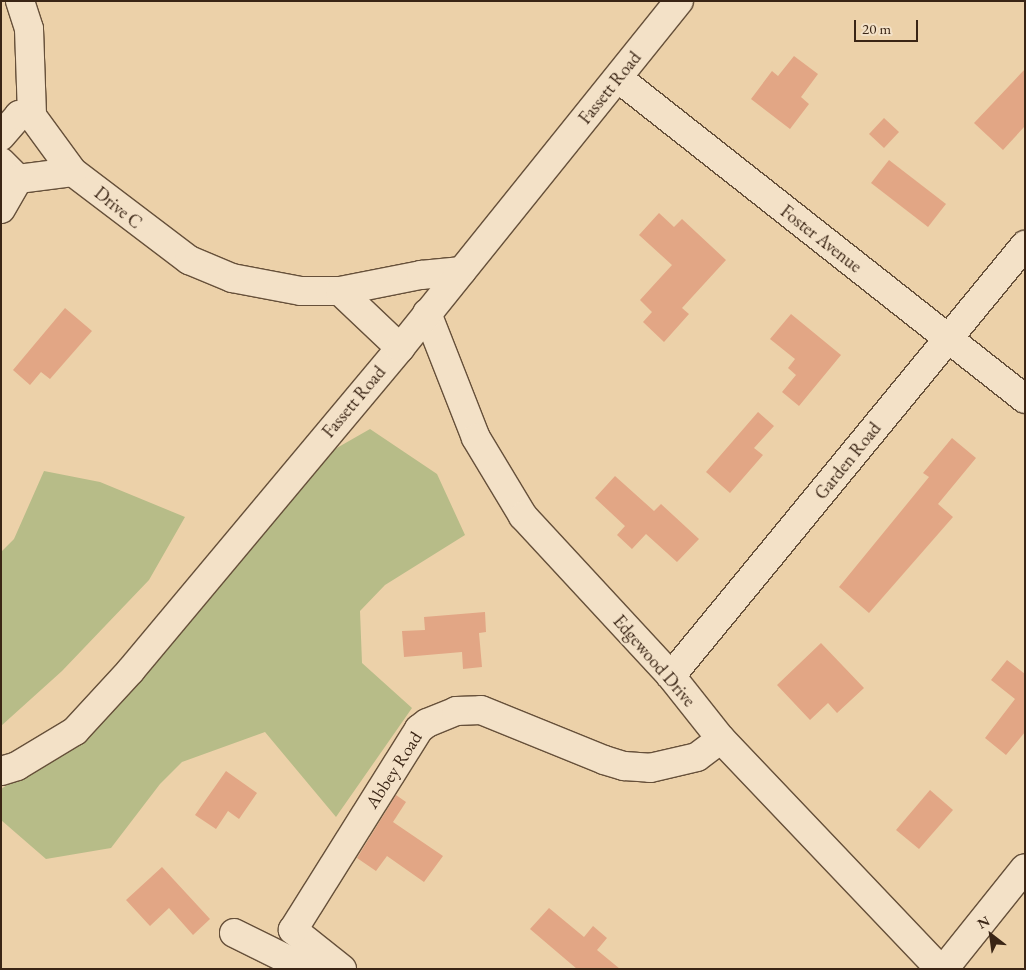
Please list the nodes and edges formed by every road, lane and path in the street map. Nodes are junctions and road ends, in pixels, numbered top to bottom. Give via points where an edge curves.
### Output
1 (20, 1) edge
2 (679, 1) edge
3 (618, 78) junction
4 (32, 116) junction
5 (1, 136) edge
6 (10, 171) edge
7 (73, 172) junction
8 (1, 209) edge
9 (1025, 245) edge
10 (462, 271) junction
11 (340, 291) junction
12 (427, 313) junction
13 (948, 339) junction
14 (400, 348) junction
15 (1025, 399) edge
16 (671, 676) junction
17 (721, 739) junction
18 (1, 771) edge
19 (1025, 868) edge
20 (234, 933) dead end
21 (307, 969) edge
22 (342, 969) edge
23 (942, 969) edge

1 - 4 street via 29,29
2 - 3 street, Fassett Road
3 - 10 street, Fassett Road
3 - 13 street, Foster Avenue
4 - 5 street via 19,115
4 - 7 street, Drive C
6 - 7 street
6 - 8 street
7 - 11 street, Drive C via 189,260 232,278 301,291
9 - 13 street, Garden Road
10 - 11 street, Drive C via 421,275
10 - 12 street, Fassett Road
11 - 14 street
12 - 14 street, Fassett Road
12 - 16 street, Edgewood Drive via 476,438 523,516
13 - 15 street, Foster Avenue
13 - 16 street, Garden Road
14 - 18 street, Fassett Road via 131,670 75,731 17,766
16 - 17 street, Edgewood Drive
17 - 22 street, Abbey Road via 697,757 650,768 604,760 481,710 456,711 427,723 419,729 293,930
17 - 23 street, Edgewood Drive
19 - 23 street
20 - 21 street

